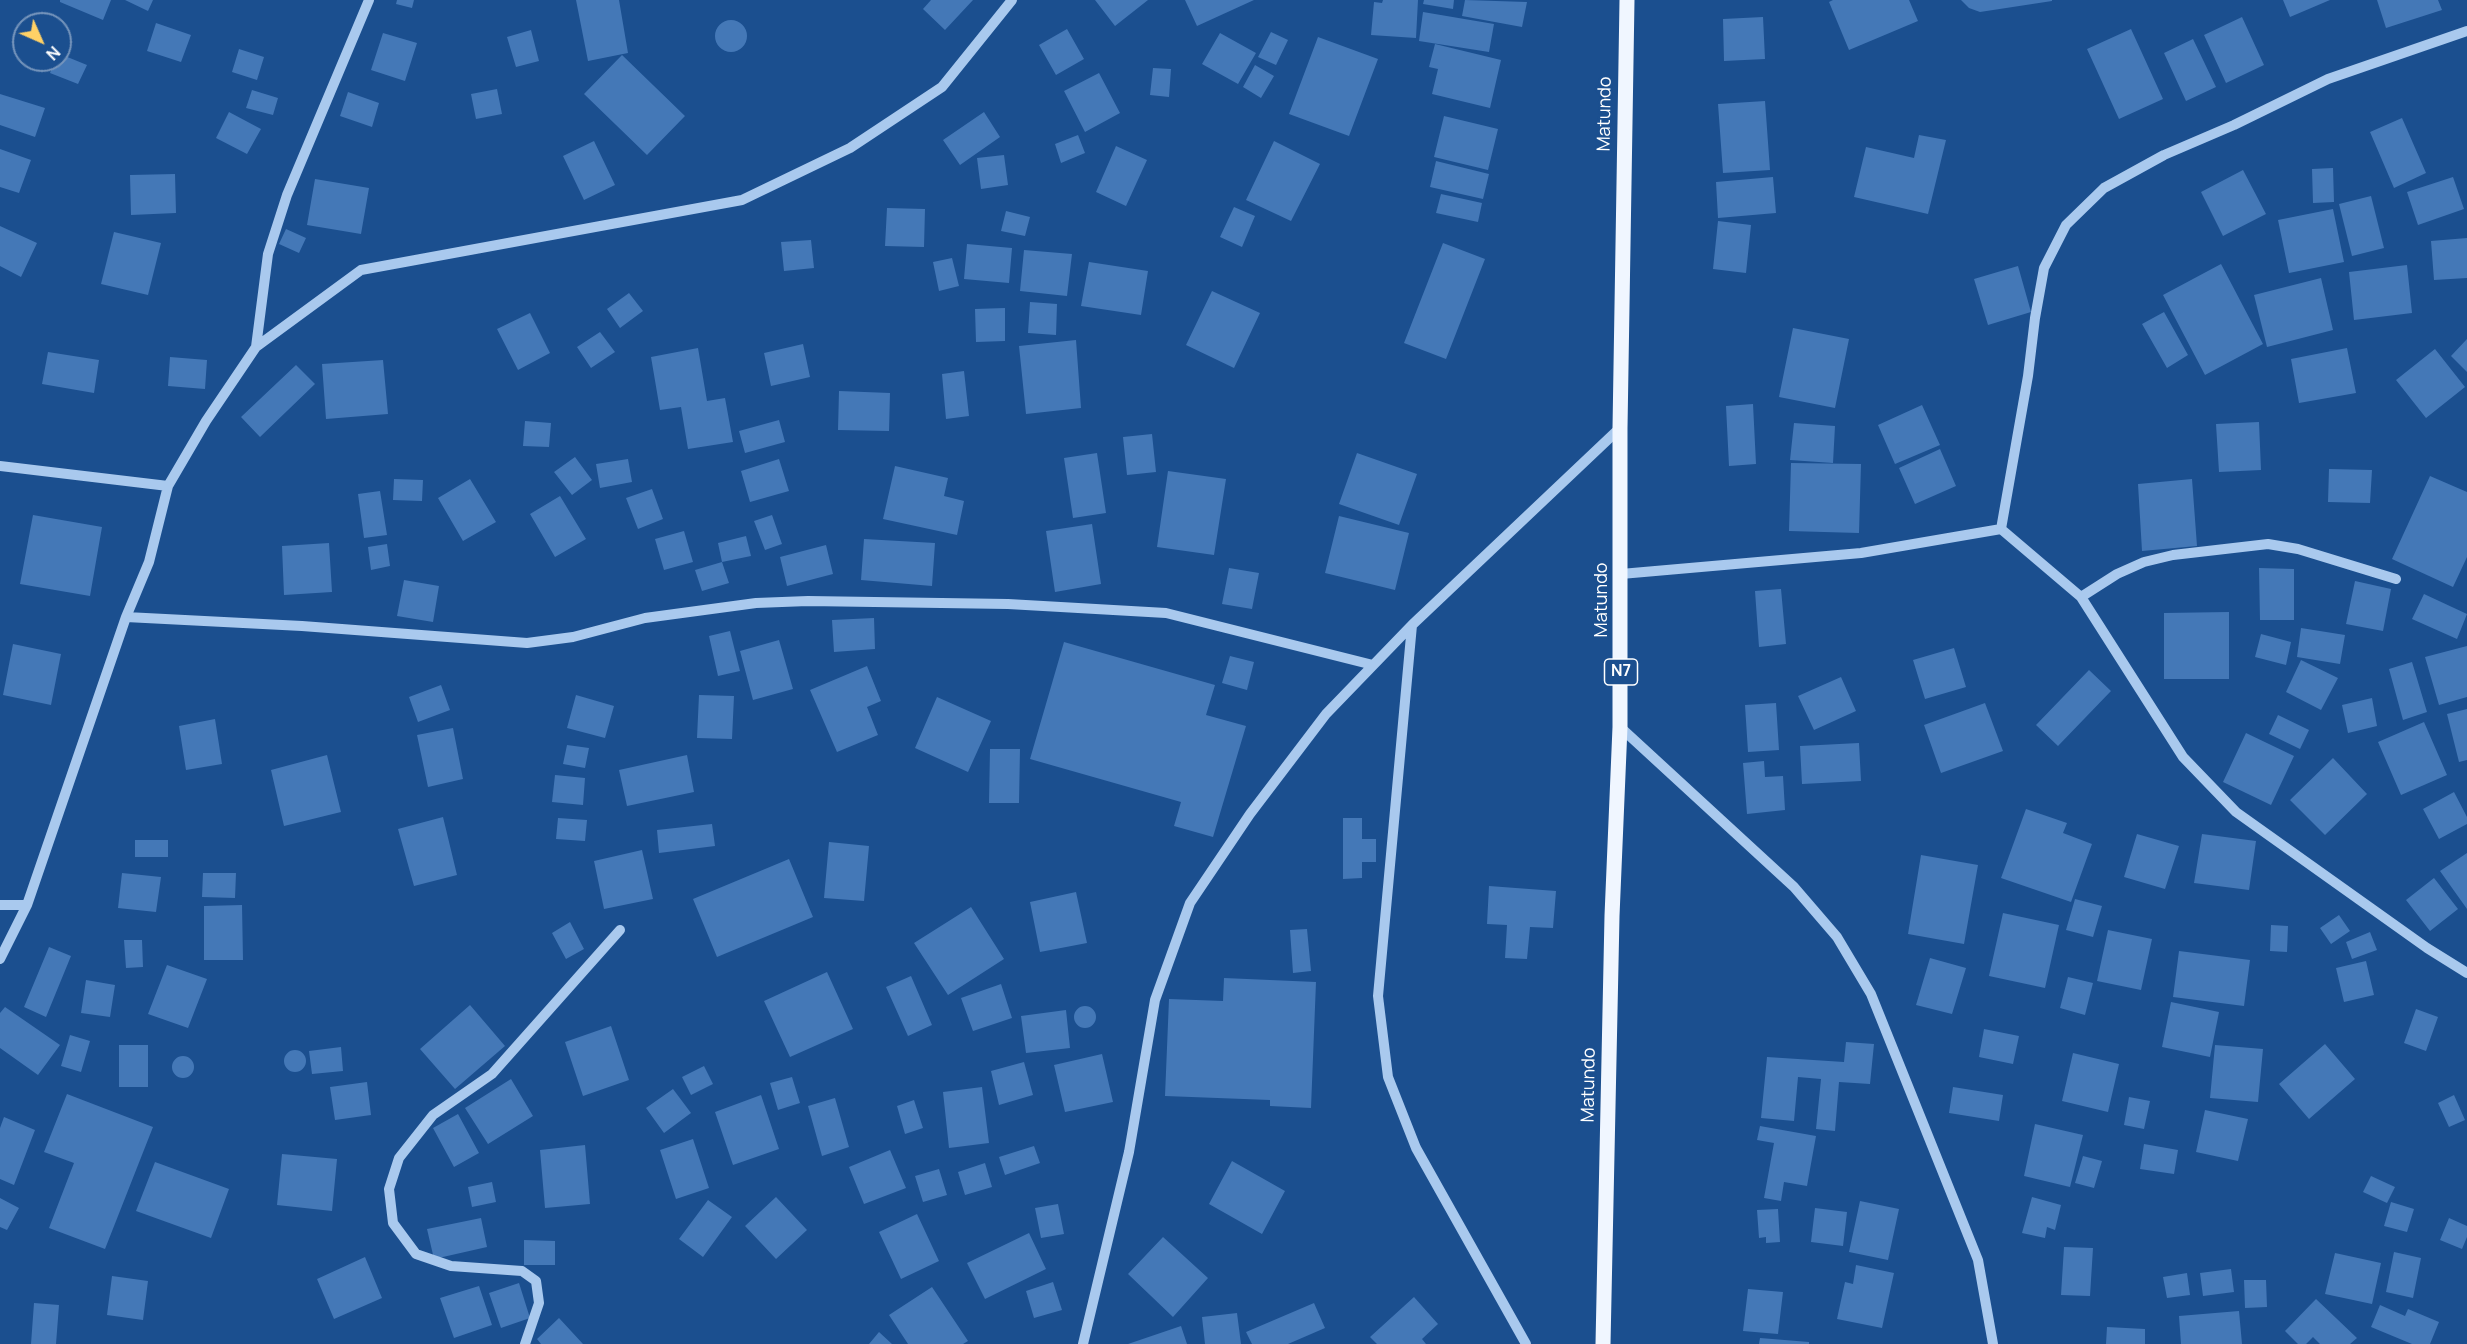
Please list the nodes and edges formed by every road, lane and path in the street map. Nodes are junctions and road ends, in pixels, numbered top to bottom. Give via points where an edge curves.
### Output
1 (369, 0) edge
2 (1012, 0) edge
3 (1627, 0) edge
4 (2467, 31) edge
5 (256, 347) junction
6 (1620, 428) junction
7 (0, 466) edge
8 (168, 486) junction
9 (2001, 529) junction
10 (1621, 574) junction
11 (2396, 579) dead end
12 (2080, 597) junction
13 (126, 617) junction
14 (1412, 625) junction
15 (1373, 665) junction
16 (1620, 727) junction
17 (0, 905) edge
18 (27, 905) junction
19 (620, 930) dead end
20 (0, 959) edge
21 (2467, 973) edge
22 (525, 1344) edge
23 (1083, 1344) edge
24 (1526, 1344) edge
25 (1603, 1344) edge
26 (1993, 1344) edge

1 - 5 street via 287,195 268,254
2 - 5 street via 942,87 850,148 742,200 361,270
3 - 6 main road, Matundo / N7
4 - 9 street via 2328,79 2164,155 2104,188 2066,225 2044,268
5 - 8 street
6 - 10 main road, Matundo / N7
6 - 14 street
7 - 8 street
8 - 13 street via 149,562
9 - 10 street via 1861,553
9 - 12 street
10 - 16 main road, Matundo / N7
11 - 12 street via 2298,549 2268,544 2144,562
12 - 21 street via 2183,757 2208,785 2245,819
13 - 15 street via 509,643 551,640 645,618 756,603 1008,604 1166,613
13 - 18 street
14 - 15 street
14 - 24 street via 1378,996 1388,1077 1416,1148
15 - 23 street via 1326,714 1250,814 1190,903 1155,1000 1129,1152
16 - 25 main road, Matundo / N7
16 - 26 street via 1794,887 1837,937 1866,984 1978,1260
17 - 18 street
18 - 20 street
19 - 22 street via 492,1074 433,1115 399,1158 389,1189 393,1223 416,1254 451,1266 522,1271 536,1281 540,1303

